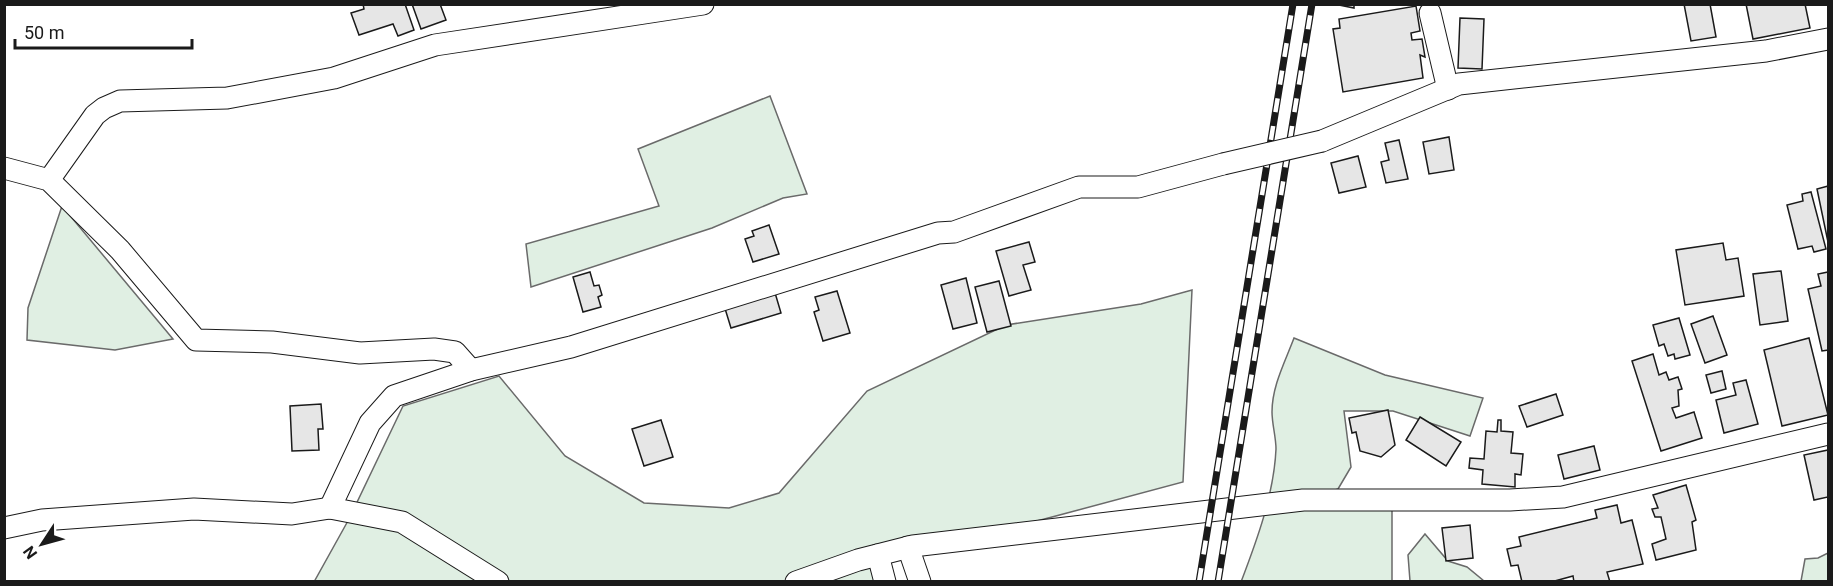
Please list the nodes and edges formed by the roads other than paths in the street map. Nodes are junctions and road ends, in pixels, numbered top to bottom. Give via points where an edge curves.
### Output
1 (703, 4) edge
2 (1430, 13) dead end
3 (1828, 39) edge
4 (1448, 89) junction
5 (4, 168) edge
6 (50, 180) junction
7 (471, 370) junction
8 (1828, 434) edge
9 (330, 508) junction
10 (4, 528) edge
11 (908, 547) junction
12 (878, 555) junction
13 (498, 582) edge
14 (796, 582) edge
15 (885, 582) edge
16 (920, 582) edge

1 - 6 street via 435,45 334,78 227,98 120,101 95,115
2 - 4 street
3 - 4 street via 1766,51 1459,84
4 - 7 street, bridge via 1322,141 1138,187 1079,187 954,232 938,233 571,347
5 - 6 street
6 - 7 street via 120,250 196,340 272,342 360,353 434,349 455,352
7 - 9 street via 394,396 370,423
8 - 11 street via 1563,497 1304,500
9 - 10 street via 291,514 194,509 42,520
9 - 13 street via 402,522
11 - 12 street
11 - 16 street
12 - 14 street
12 - 15 street

